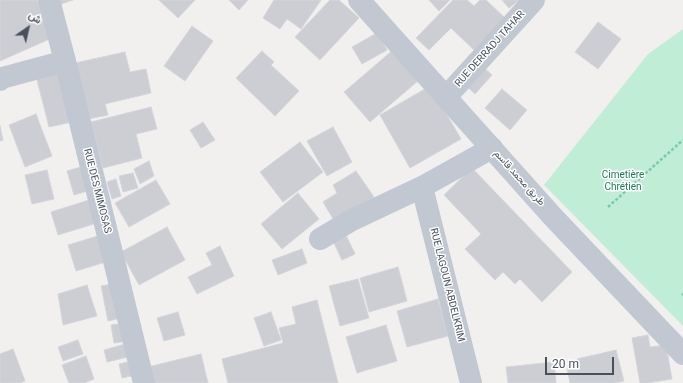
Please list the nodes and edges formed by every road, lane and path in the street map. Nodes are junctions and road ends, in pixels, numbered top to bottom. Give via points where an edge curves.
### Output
1 (49, 0) edge
2 (359, 0) edge
3 (534, 0) edge
4 (65, 61) junction
5 (0, 80) edge
6 (446, 97) junction
7 (683, 140) edge
8 (492, 148) junction
9 (422, 186) junction
10 (608, 206) dead end
11 (320, 239) dead end
12 (683, 354) edge
13 (144, 383) edge
14 (471, 383) edge

1 - 4 street, RUE DES MIMOSAS
2 - 6 street, طريق محمد قاسم
3 - 6 street, RUE DERRADJ TAHAR
4 - 5 street
4 - 13 street, RUE DES MIMOSAS
6 - 8 street, طريق محمد قاسم
7 - 10 path
8 - 9 street
8 - 12 street, طريق محمد قاسم
9 - 11 street via 352,220
9 - 14 street, RUE LAGOUN ABDELKRIM

